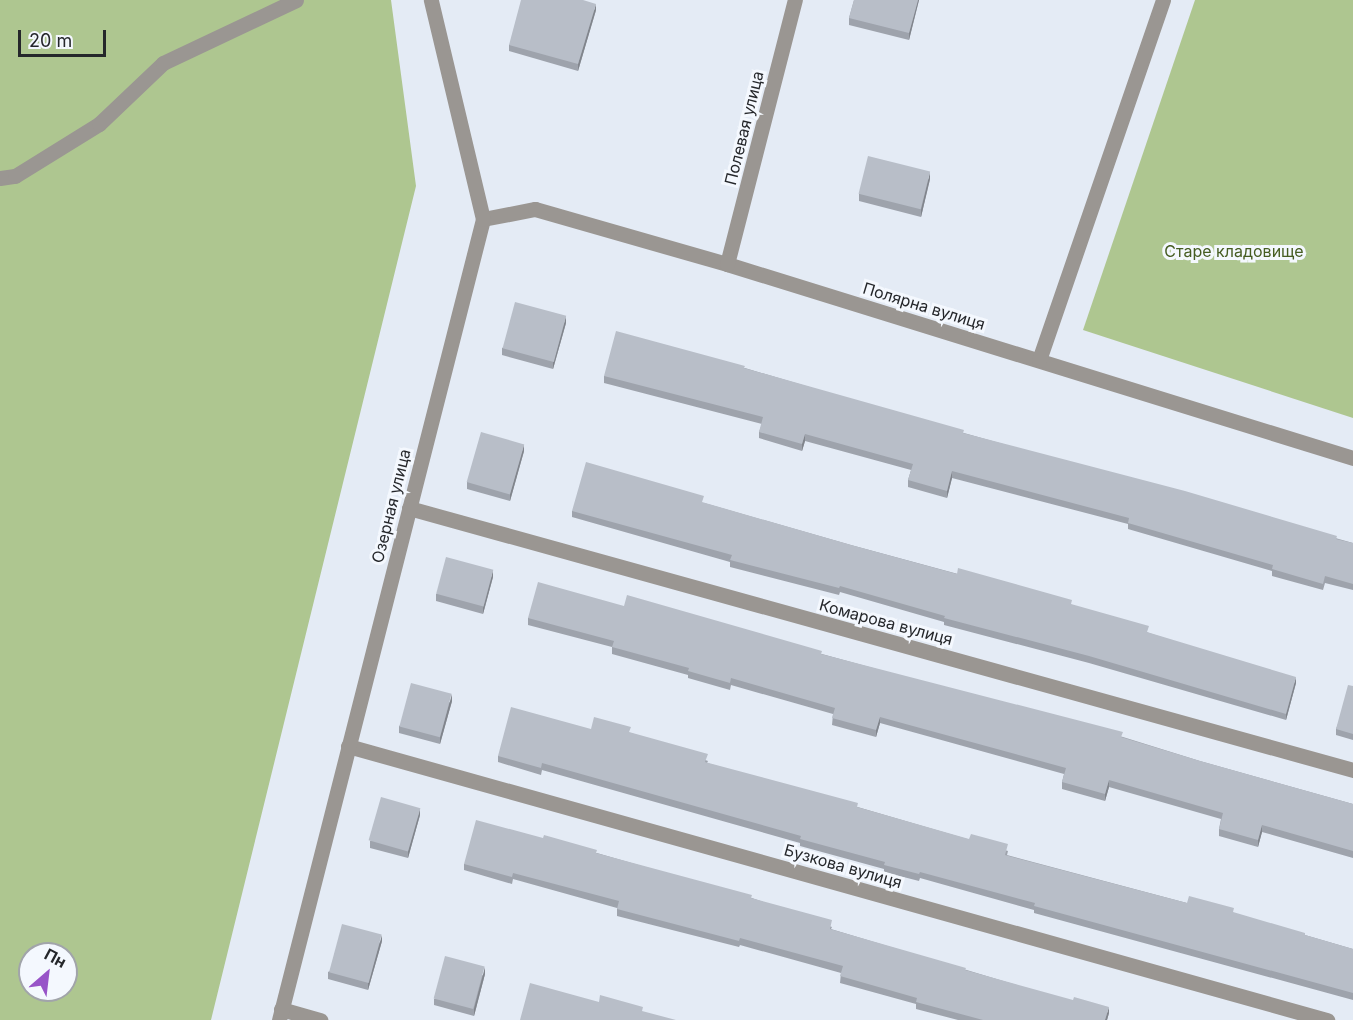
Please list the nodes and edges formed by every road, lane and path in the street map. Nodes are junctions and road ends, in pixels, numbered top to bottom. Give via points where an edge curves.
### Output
1 (296, 0) edge
2 (431, 0) edge
3 (795, 0) edge
4 (1163, 0) edge
5 (0, 178) edge
6 (483, 219) junction
7 (727, 264) junction
8 (1039, 360) junction
9 (1353, 458) edge
10 (409, 508) junction
11 (348, 746) junction
12 (1353, 770) edge
13 (280, 1015) edge
14 (320, 1020) edge
15 (1327, 1020) edge

1 - 5 street via 163,63 99,124 15,176
2 - 6 street, Озерная улица
3 - 7 street, Полевая улица
4 - 8 street
6 - 7 street, Полярна вулиця via 535,209
6 - 10 street, Озерная улица
7 - 8 street, Полярна вулиця
8 - 9 street, Полярна вулиця
10 - 11 street, Озерная улица
10 - 12 street, Комарова вулиця
11 - 13 street, Озерная улица
11 - 15 street, Бузкова вулиця
13 - 14 street

